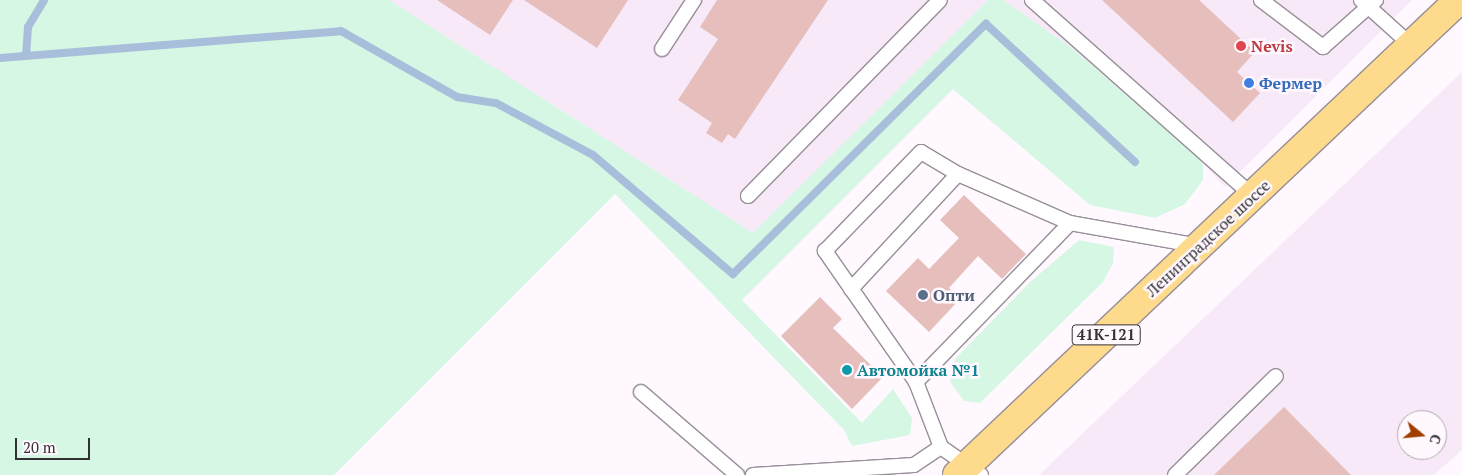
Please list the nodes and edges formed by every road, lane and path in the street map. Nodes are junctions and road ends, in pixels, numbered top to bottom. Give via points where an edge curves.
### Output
1 (694, 0) edge
2 (940, 0) edge
3 (1033, 0) edge
4 (1261, 0) edge
5 (1459, 0) edge
6 (1370, 2) edge
7 (1411, 45) junction
8 (662, 49) dead end
9 (958, 174) junction
10 (748, 196) dead end
11 (1253, 196) junction
12 (1070, 224) junction
13 (1200, 246) junction
14 (851, 288) junction
15 (1276, 376) dead end
16 (916, 382) junction
17 (641, 392) dead end
18 (941, 448) junction
19 (969, 471) edge
20 (737, 475) edge
21 (754, 475) edge
22 (1175, 475) edge

1 - 8 lane
2 - 10 lane
3 - 11 lane
4 - 6 lane via 1323,47
5 - 7 main road, Ленинградское шоссе / 41К-121
6 - 7 lane
7 - 11 main road, Ленинградское шоссе / 41К-121
9 - 12 lane
9 - 14 lane
9 - 14 lane via 921,152 825,251
11 - 13 main road, Ленинградское шоссе / 41К-121
12 - 13 lane
12 - 16 lane
13 - 19 main road, Ленинградское шоссе / 41К-121
14 - 16 lane
15 - 22 lane
16 - 18 lane
17 - 20 lane
18 - 19 lane
18 - 21 lane via 914,465

